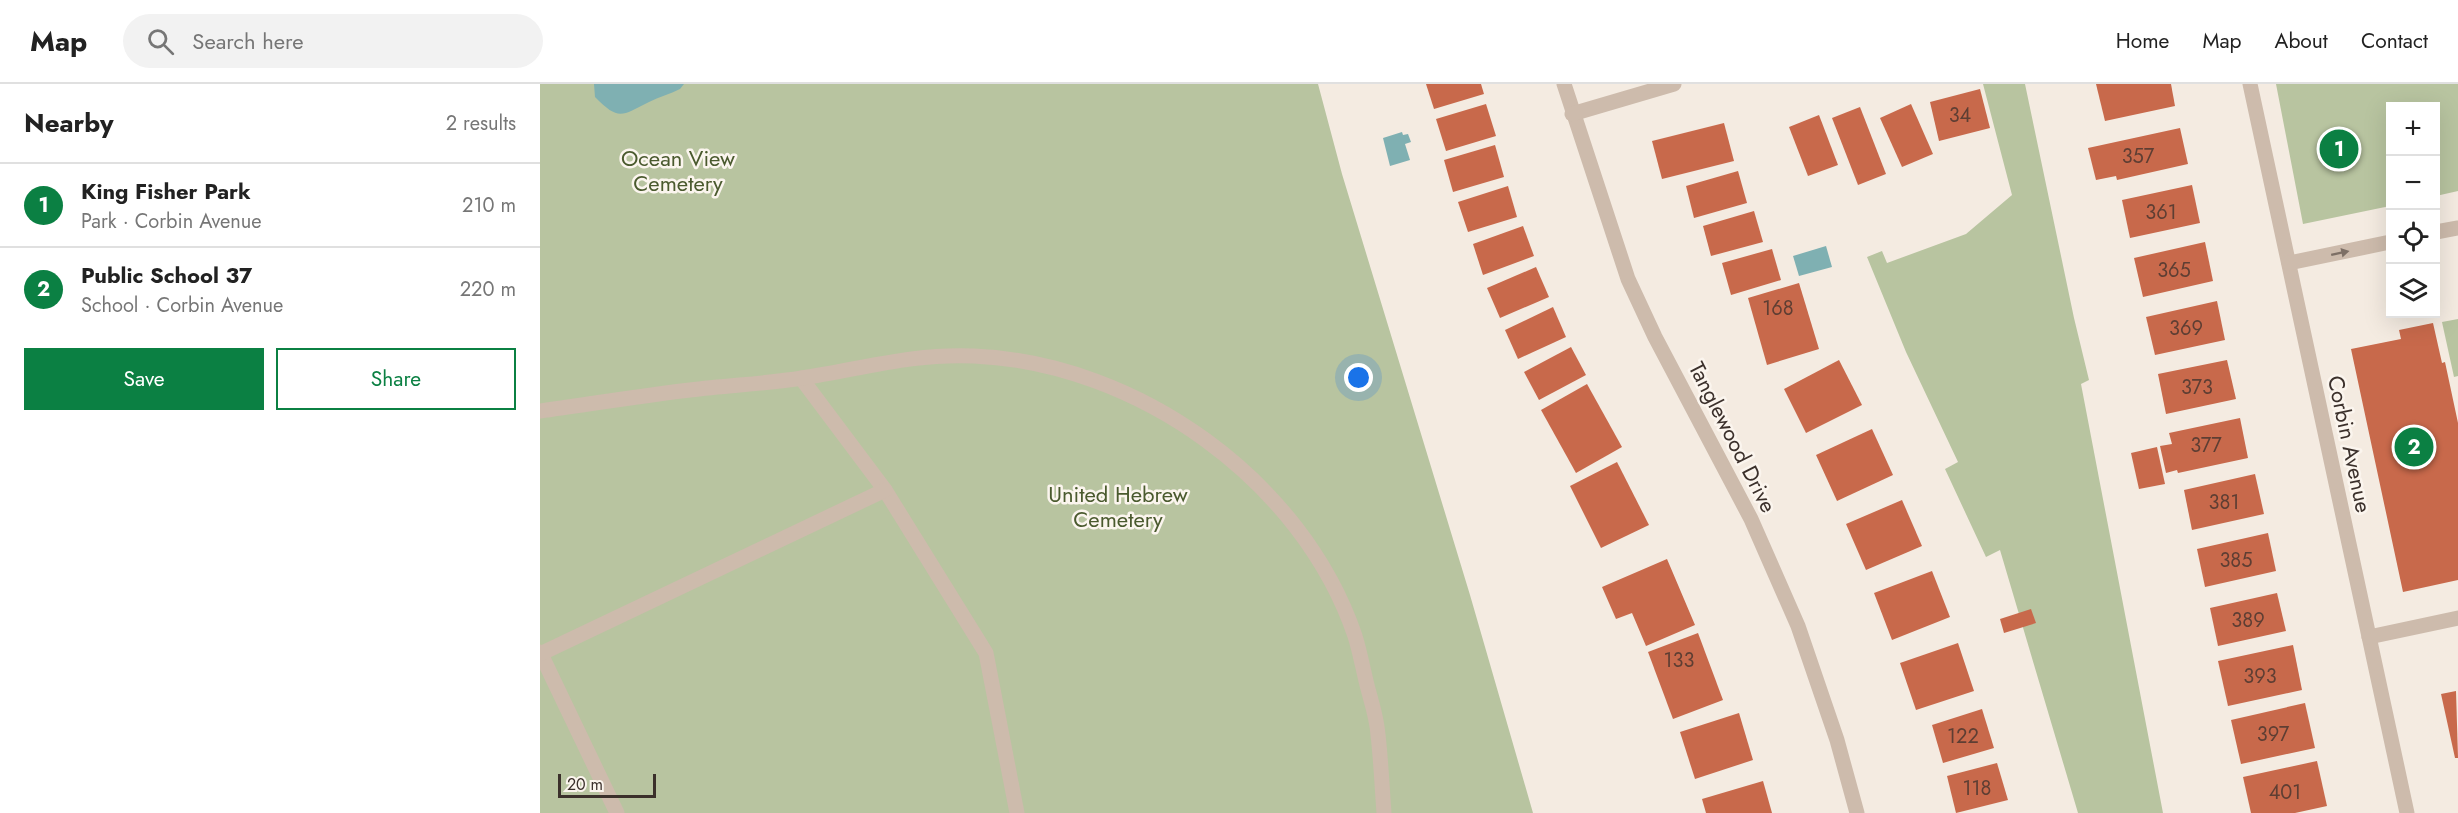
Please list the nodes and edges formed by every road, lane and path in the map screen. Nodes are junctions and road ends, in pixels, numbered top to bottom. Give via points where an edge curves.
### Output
1 (1564, 84) edge
2 (1674, 84) edge
3 (2250, 84) edge
4 (1572, 114) junction
5 (2458, 228) edge
6 (2440, 231) edge
7 (2386, 243) edge
8 (2289, 263) junction
9 (801, 378) junction
10 (540, 411) edge
11 (885, 490) junction
12 (2458, 618) edge
13 (2369, 637) junction
14 (540, 653) edge
15 (617, 813) edge
16 (1017, 813) edge
17 (1384, 813) edge
18 (1857, 813) edge
19 (2407, 813) edge

1 - 4 street, Tanglewood Drive
2 - 4 street
3 - 8 street, Corbin Avenue
4 - 18 street, Tanglewood Drive via 1628,279 1751,519 1798,626
5 - 6 street
8 -> 7 street
8 - 13 street, Corbin Avenue
9 - 10 street
9 - 11 street
9 - 17 street via 904,358 974,356 1043,364 1110,385 1176,420 1229,457 1294,524 1330,579 1355,636 1378,732
11 - 14 street
11 - 16 street via 986,653
12 - 13 street
13 - 19 street, Corbin Avenue
14 - 15 street

